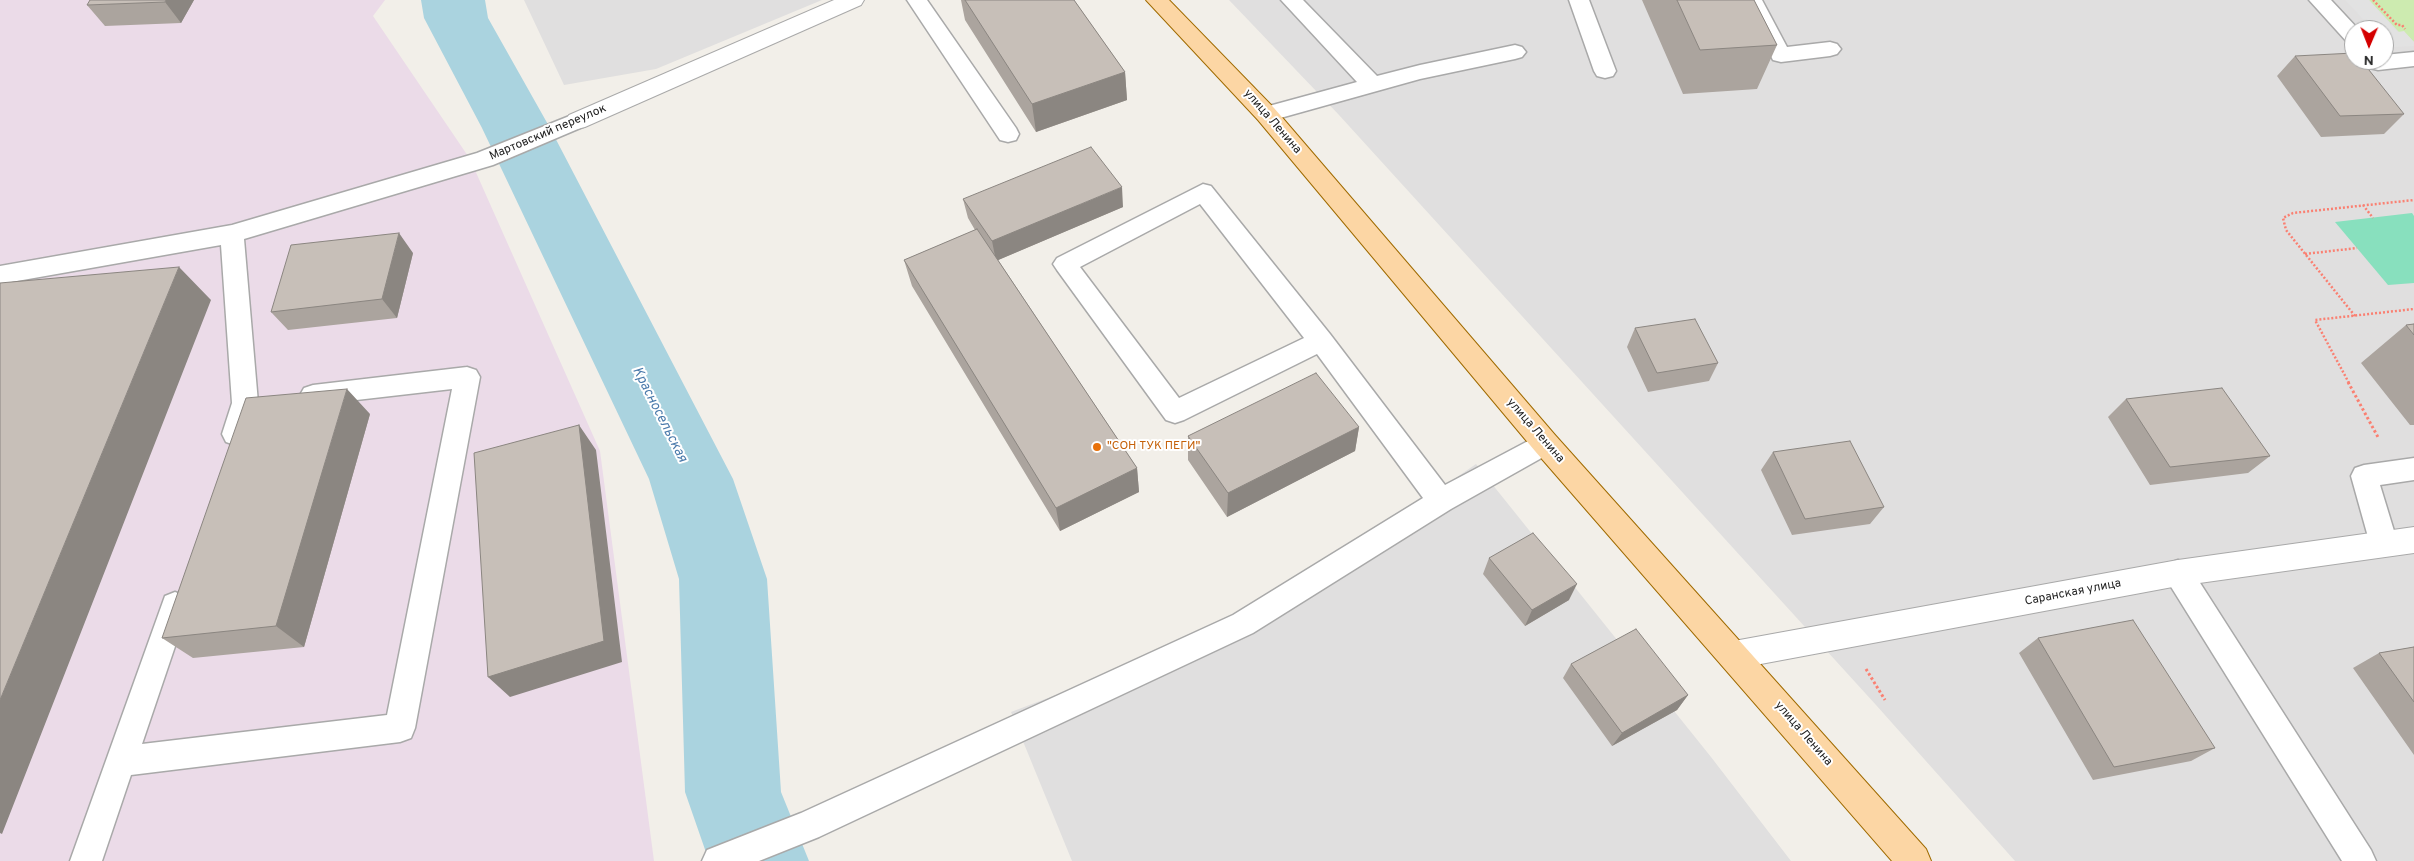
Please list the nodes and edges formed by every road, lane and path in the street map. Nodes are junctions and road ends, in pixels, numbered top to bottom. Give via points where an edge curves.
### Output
1 (853, 0) edge
2 (917, 0) edge
3 (1157, 0) edge
4 (1291, 0) edge
5 (1579, 0) edge
6 (1752, 0) edge
7 (2319, 0) edge
8 (2373, 0) edge
9 (2344, 26) edge
10 (2411, 34) dead end
11 (1830, 49) dead end
12 (1515, 52) dead end
13 (2414, 59) edge
14 (2394, 61) edge
15 (1605, 71) dead end
16 (1373, 85) junction
17 (1266, 114) junction
18 (577, 122) joint
19 (1008, 134) dead end
20 (2414, 200) edge
21 (2363, 205) junction
22 (2373, 218) dead end
23 (232, 234) junction
24 (2356, 248) dead end
25 (2305, 254) junction
26 (0, 275) edge
27 (2414, 309) edge
28 (2355, 316) junction
29 (1321, 341) junction
30 (245, 404) junction
31 (1545, 443) junction
32 (226, 460) edge
33 (2405, 470) edge
34 (1441, 501) junction
35 (2414, 540) edge
36 (2384, 544) junction
37 (2178, 573) junction
38 (183, 582) edge
39 (1734, 655) junction
40 (121, 760) junction
41 (86, 861) edge
42 (718, 861) edge
43 (1914, 861) edge
44 (2360, 861) edge

1 - 18 street, Мартовский переулок
2 - 19 lane
3 - 17 main road, улица Ленина
4 - 16 lane
5 - 15 lane
6 - 11 lane via 1781,55
7 - 9 lane
8 - 10 path via 2396,25 2402,25
12 - 16 lane
13 - 14 lane
16 - 17 lane
17 - 31 main road, улица Ленина
18 - 23 lane, Мартовский переулок via 485,159
20 - 21 path
21 - 22 path
21 - 25 path via 2292,213 2283,218 2286,230
23 - 26 lane, Мартовский переулок
23 - 30 lane
24 - 25 path
25 - 28 path
27 - 28 path
28 - 33 path via 2315,320
29 - 29 lane via 1203,192 1065,264 1175,412
29 - 34 lane
30 - 32 lane
30 - 40 lane via 467,377 400,728
31 - 34 lane
31 - 39 main road, улица Ленина
33 - 36 lane via 2364,476
34 - 42 lane via 1242,624 808,826
35 - 36 street, Саранская улица
36 - 37 street, Саранская улица
37 - 39 street, Саранская улица
37 - 44 lane
38 - 40 lane
39 - 43 main road, улица Ленина
40 - 41 lane

